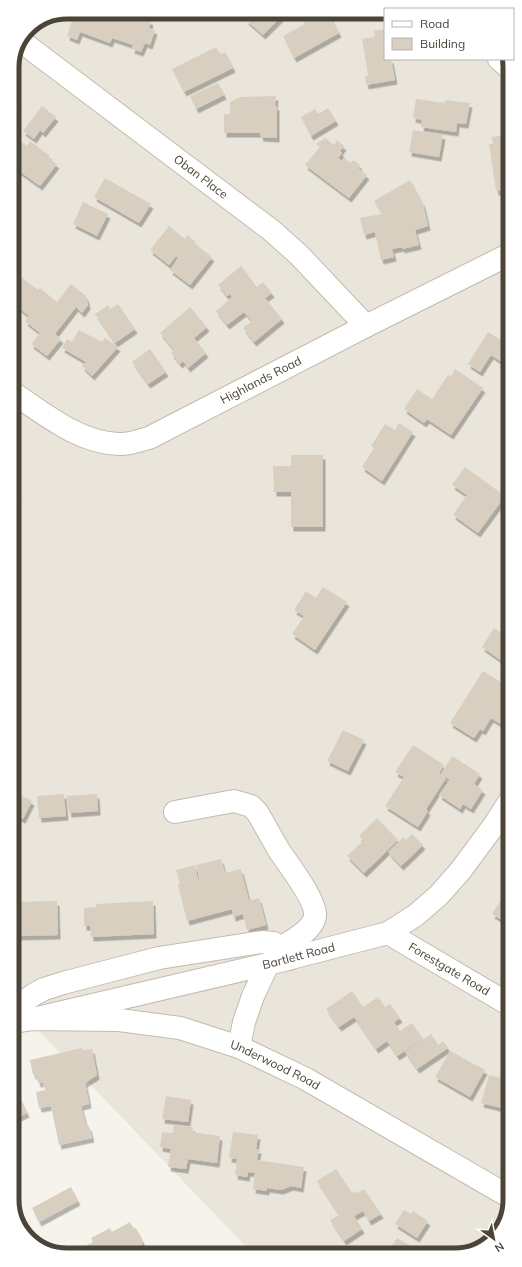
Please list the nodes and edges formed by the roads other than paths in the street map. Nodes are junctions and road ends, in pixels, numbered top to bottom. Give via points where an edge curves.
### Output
1 (25, 44) edge
2 (503, 258) edge
3 (366, 326) junction
4 (19, 397) edge
5 (503, 811) edge
6 (175, 812) dead end
7 (388, 933) junction
8 (279, 957) junction
9 (503, 1001) edge
10 (20, 1017) edge
11 (239, 1047) junction
12 (503, 1193) edge

1 - 3 street, Oban Place via 271,230 299,255
2 - 3 street, Highlands Road
3 - 4 street, Highlands Road via 149,438 120,445 94,441 70,431
5 - 7 street, Bartlett Road via 461,870 439,895 416,915
6 - 8 street via 234,801 251,806 257,812 315,908 312,924
7 - 8 street, Bartlett Road
7 - 9 street, Forestgate Road
8 - 10 street, Bartlett Road
8 - 10 street via 274,943 262,942 159,958 44,989 21,1004
8 - 11 street via 253,996
10 - 11 street, Underwood Road via 119,1020 180,1028
11 - 12 street, Underwood Road via 306,1079

